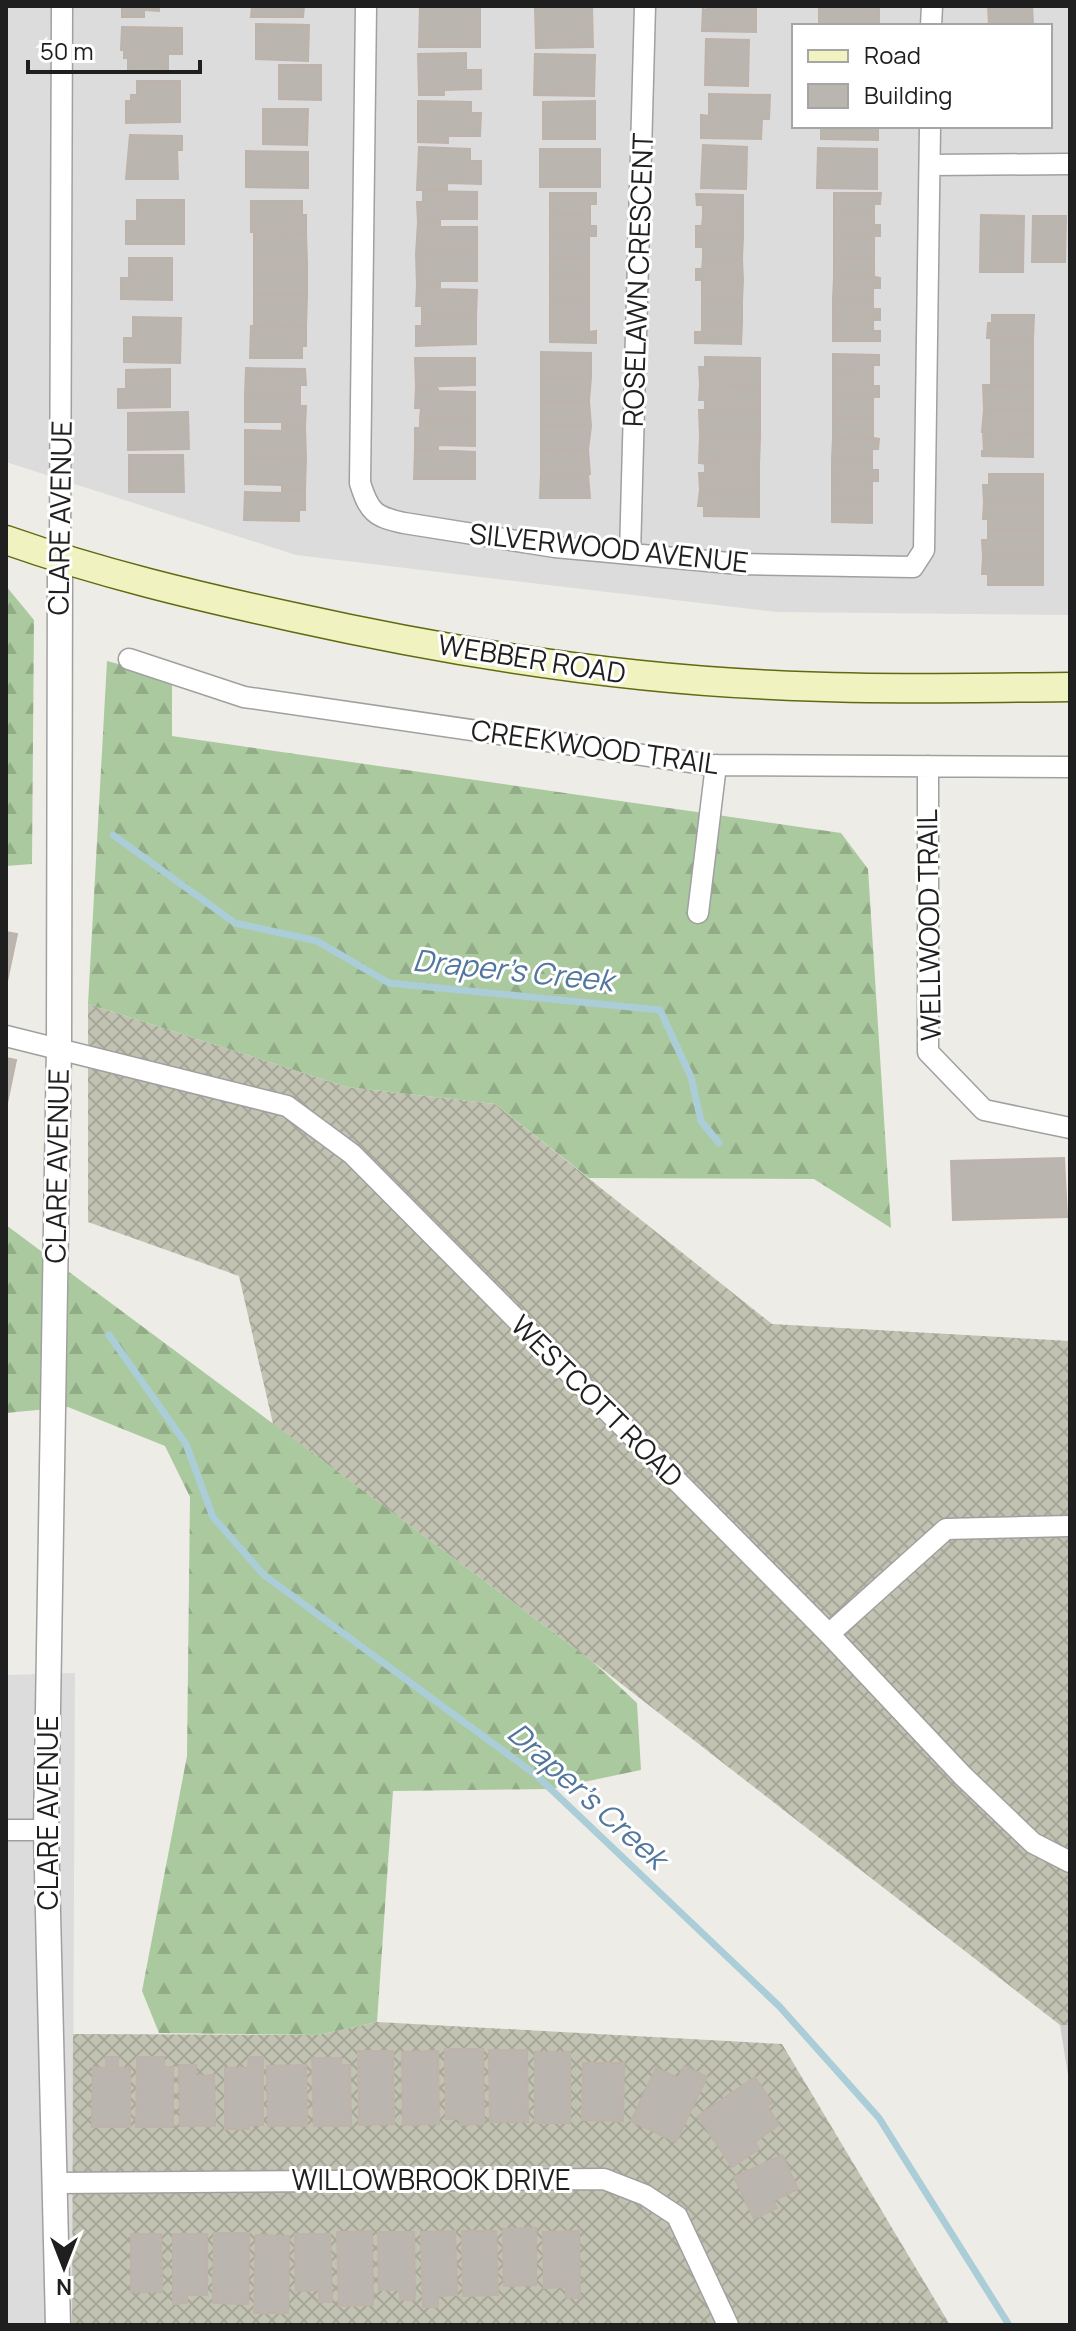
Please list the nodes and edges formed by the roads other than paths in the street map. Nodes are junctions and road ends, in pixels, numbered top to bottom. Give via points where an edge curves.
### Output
1 (62, 6) edge
2 (366, 6) edge
3 (645, 6) edge
4 (930, 128) edge
5 (1070, 164) edge
6 (930, 165) junction
7 (6, 540) edge
8 (630, 554) junction
9 (60, 557) junction
10 (129, 659) dead end
11 (1070, 687) edge
12 (716, 765) junction
13 (928, 766) junction
14 (1070, 767) edge
15 (698, 913) dead end
16 (6, 1036) edge
17 (59, 1047) junction
18 (1070, 1128) edge
19 (1070, 1526) edge
20 (829, 1634) junction
21 (6, 1830) edge
22 (46, 1830) junction
23 (1070, 1862) edge
24 (56, 2183) junction
25 (58, 2325) edge
26 (728, 2325) edge

1 - 9 street, CLARE AVENUE
2 - 8 street, SILVERWOOD AVENUE via 360,483 366,503 380,518 404,523
3 - 8 street, ROSELAWN CRESCENT
4 - 6 street, SILVERWOOD AVENUE
5 - 6 street
6 - 8 street, SILVERWOOD AVENUE via 924,550 919,562 899,569
7 - 9 main road, WEBBER ROAD
9 - 11 main road, WEBBER ROAD via 209,599 361,632 619,673 774,685
9 - 17 street, CLARE AVENUE
10 - 12 street, CREEKWOOD TRAIL via 244,697
12 - 13 street, CREEKWOOD TRAIL
12 - 15 street
13 - 14 street, CREEKWOOD TRAIL
13 - 18 street, WELLWOOD TRAIL via 928,1052 984,1110
16 - 17 street, WESTCOTT ROAD
17 - 20 street, WESTCOTT ROAD via 287,1106 352,1154
17 - 22 street, CLARE AVENUE
19 - 20 street via 946,1529
20 - 23 street, WESTCOTT ROAD via 1033,1843
21 - 22 street
22 - 24 street, CLARE AVENUE
24 - 25 street, CLARE AVENUE
24 - 26 street, WILLOWBROOK DRIVE via 604,2179 645,2195 677,2216

